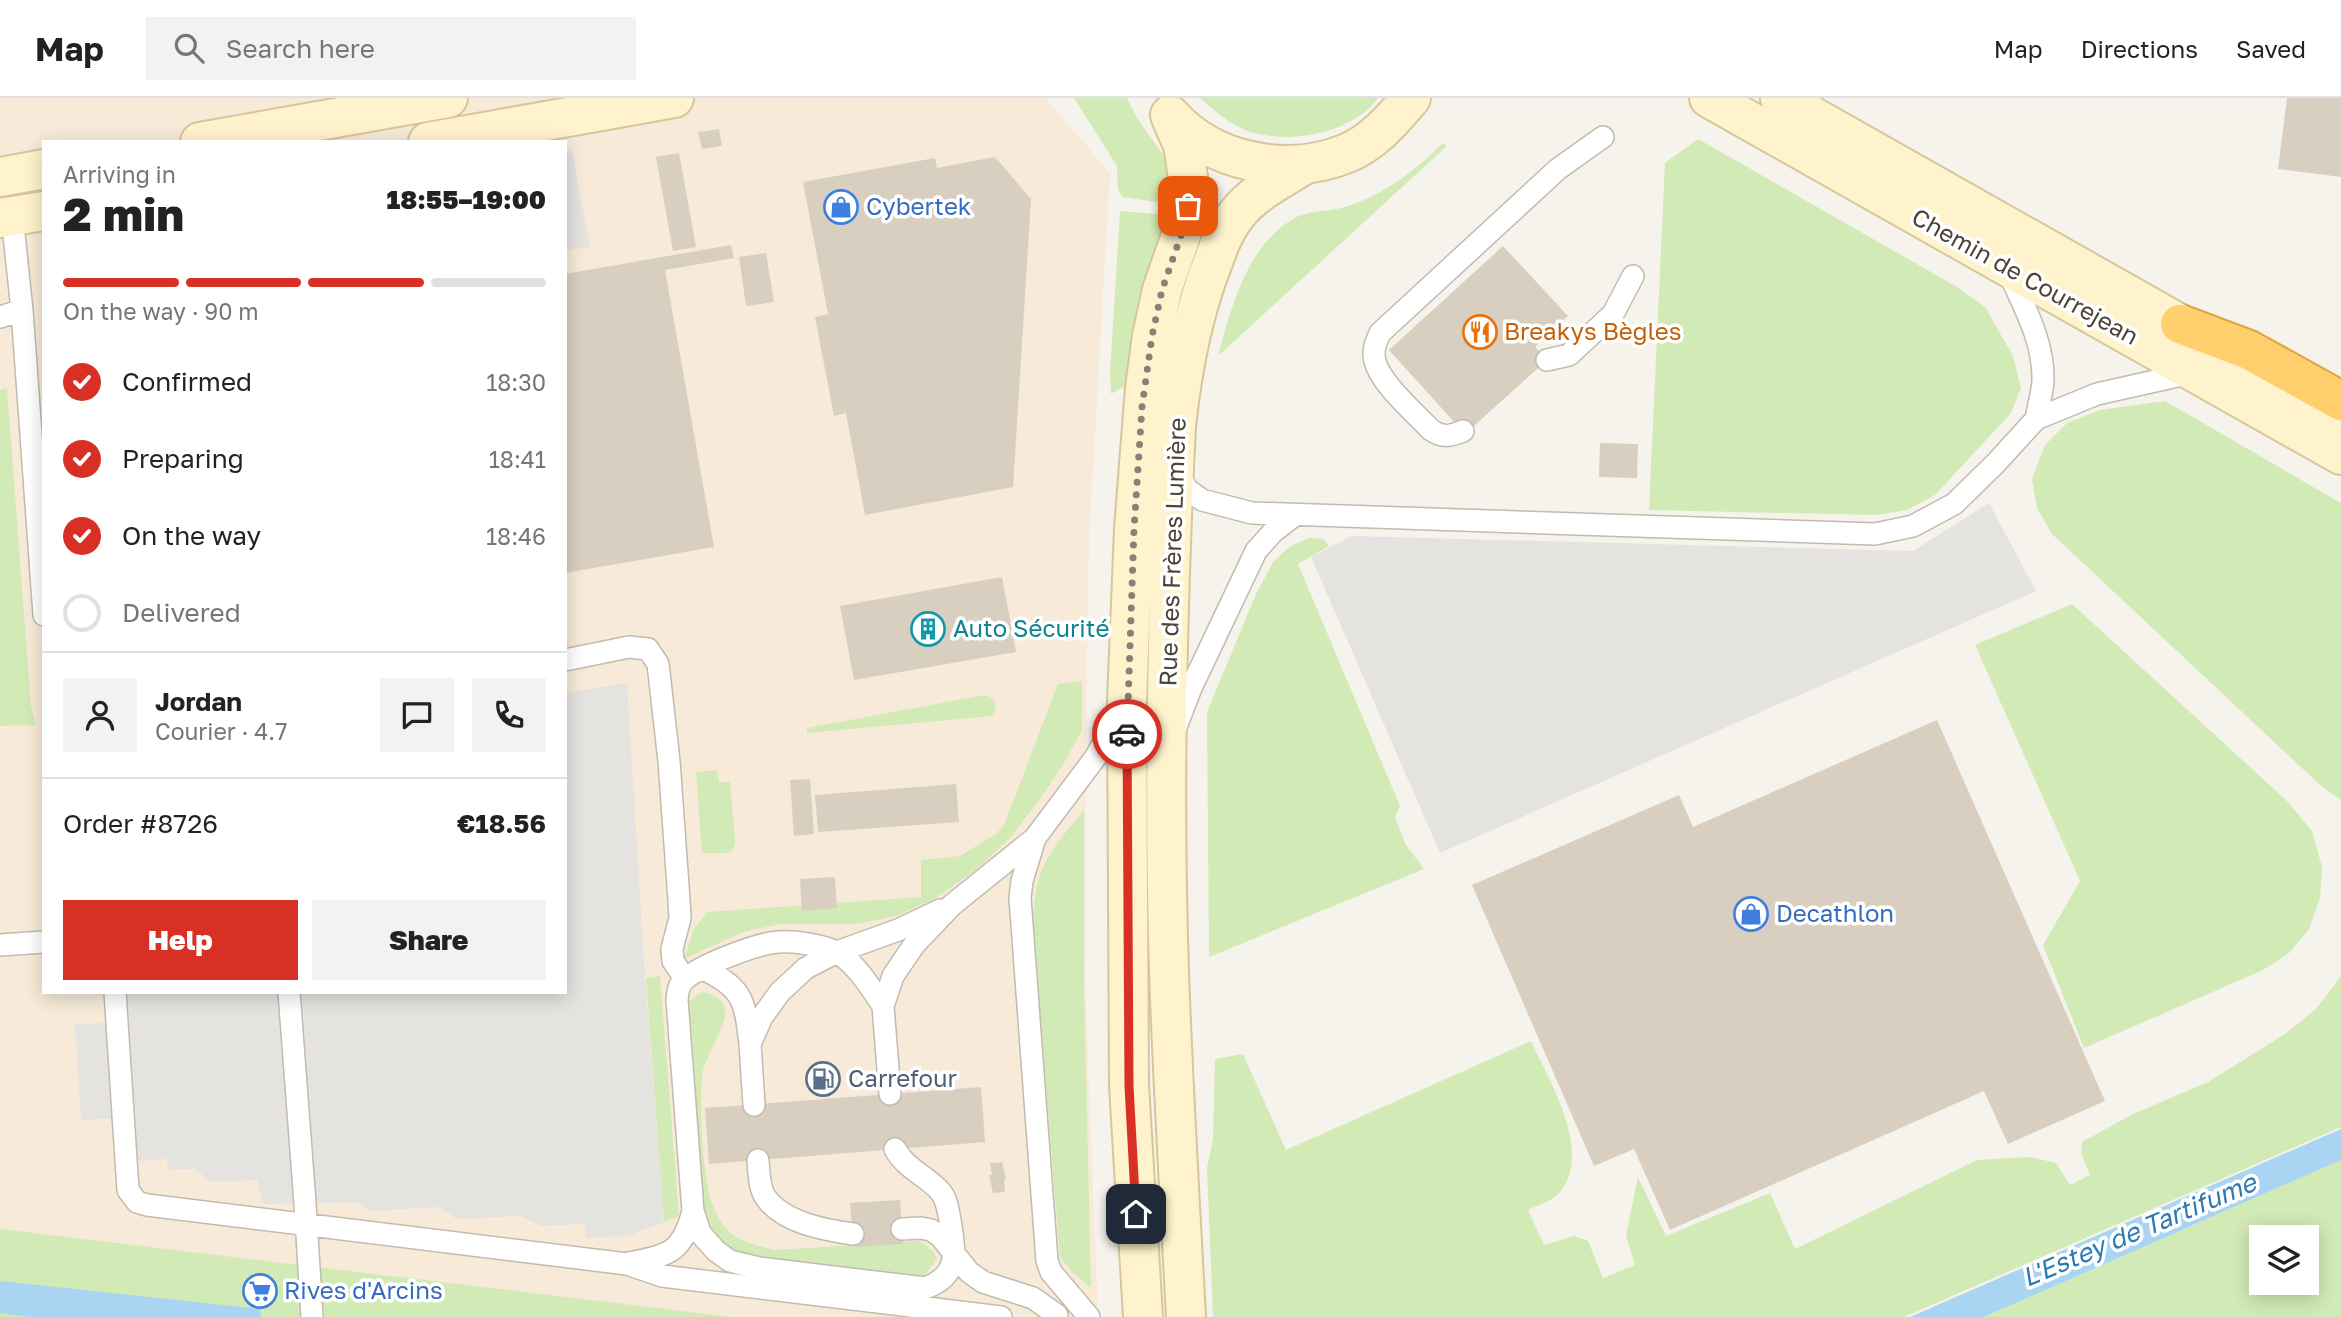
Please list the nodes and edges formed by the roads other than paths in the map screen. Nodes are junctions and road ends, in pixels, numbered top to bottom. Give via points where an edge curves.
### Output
1 (448, 98) edge
2 (674, 98) edge
3 (1411, 98) edge
4 (1709, 98) edge
5 (1780, 98) edge
6 (1166, 108) edge
7 (314, 110) edge
8 (1604, 137) dead end
9 (207, 140) edge
10 (439, 140) edge
11 (1301, 166) junction
12 (42, 169) edge
13 (0, 177) edge
14 (19, 215) edge
15 (2006, 268) junction
16 (1633, 276) dead end
17 (22, 310) junction
18 (0, 317) edge
19 (2180, 324) junction
20 (1547, 360) dead end
21 (2193, 372) junction
22 (2341, 401) edge
23 (2036, 419) junction
24 (2341, 424) edge
25 (1463, 431) dead end
26 (2341, 456) edge
27 (1174, 471) junction
28 (1295, 515) junction
29 (42, 587) edge
30 (567, 660) edge
31 (1127, 701) junction
32 (1166, 751) junction
33 (1035, 838) junction
34 (952, 905) junction
35 (42, 942) edge
36 (0, 945) edge
37 (837, 952) junction
38 (694, 974) junction
39 (115, 994) edge
40 (289, 994) edge
41 (883, 1006) junction
42 (750, 1044) junction
43 (890, 1094) dead end
44 (754, 1105) dead end
45 (895, 1149) dead end
46 (758, 1160) dead end
47 (693, 1211) junction
48 (306, 1225) junction
49 (902, 1229) dead end
50 (853, 1234) dead end
51 (955, 1252) junction
52 (626, 1264) junction
53 (1057, 1316) edge
54 (312, 1317) edge
55 (1001, 1317) edge
56 (1089, 1317) edge
57 (1143, 1317) edge
58 (1186, 1317) edge

1 - 7 main road
2 - 10 main road
3 - 11 main road via 1386,128 1346,153
4 - 15 main road, Chemin de Courrejean
5 - 19 main road, Chemin de Courrejean
6 - 11 main road via 1218,150 1259,164
6 - 31 main road, Rue des Frères Lumière via 1183,145 1190,190 1186,221 1162,290 1143,401
7 - 9 main road
8 - 25 lane via 1558,169 1380,334 1374,359 1380,375 1432,430 1451,436
11 - 27 main road, Rue des Frères Lumière via 1255,197 1224,233 1200,295 1189,340
12 - 13 main road
14 - 17 lane
15 - 21 main road, Chemin de Courrejean
15 - 23 lane via 2041,352 2043,383
16 - 20 lane via 1613,314 1569,355
17 - 18 lane
17 - 29 lane
19 - 22 highway via 2249,350
19 - 24 main road, Chemin de Courrejean via 2239,366
21 - 23 lane via 2097,394
21 - 26 main road, Chemin de Courrejean
23 - 28 lane via 1954,504 1913,526 1875,534
27 - 28 lane via 1202,500 1252,513
27 - 32 main road, Rue des Frères Lumière
28 - 32 lane via 1256,551
30 - 38 lane via 629,647 648,649 659,664 680,900 673,961
31 - 33 lane via 1095,758
31 - 57 main road, Rue des Frères Lumière via 1129,1086
32 - 58 main road, Rue des Frères Lumière via 1169,974
33 - 34 lane
33 - 56 lane via 1020,898 1047,1261
34 - 37 lane
34 - 41 lane via 900,965
35 - 36 lane
37 - 38 lane via 807,943 778,942 725,957
37 - 41 lane via 864,977
37 - 42 lane via 806,968 780,992
38 - 42 lane via 726,980 741,998
38 - 47 lane via 679,988 677,1000
39 - 48 lane via 128,1190 137,1202
40 - 48 lane
41 - 43 lane
42 - 44 lane
45 - 51 lane via 900,1159 940,1190
46 - 50 lane via 765,1197 781,1212
47 - 51 lane via 700,1233 716,1251 730,1261 759,1268 925,1288 947,1274
47 - 52 lane via 688,1233 677,1247 663,1256
48 - 52 lane
48 - 54 lane
49 - 51 lane via 931,1230
51 - 53 lane via 984,1282 1033,1298
52 - 55 lane via 662,1276

